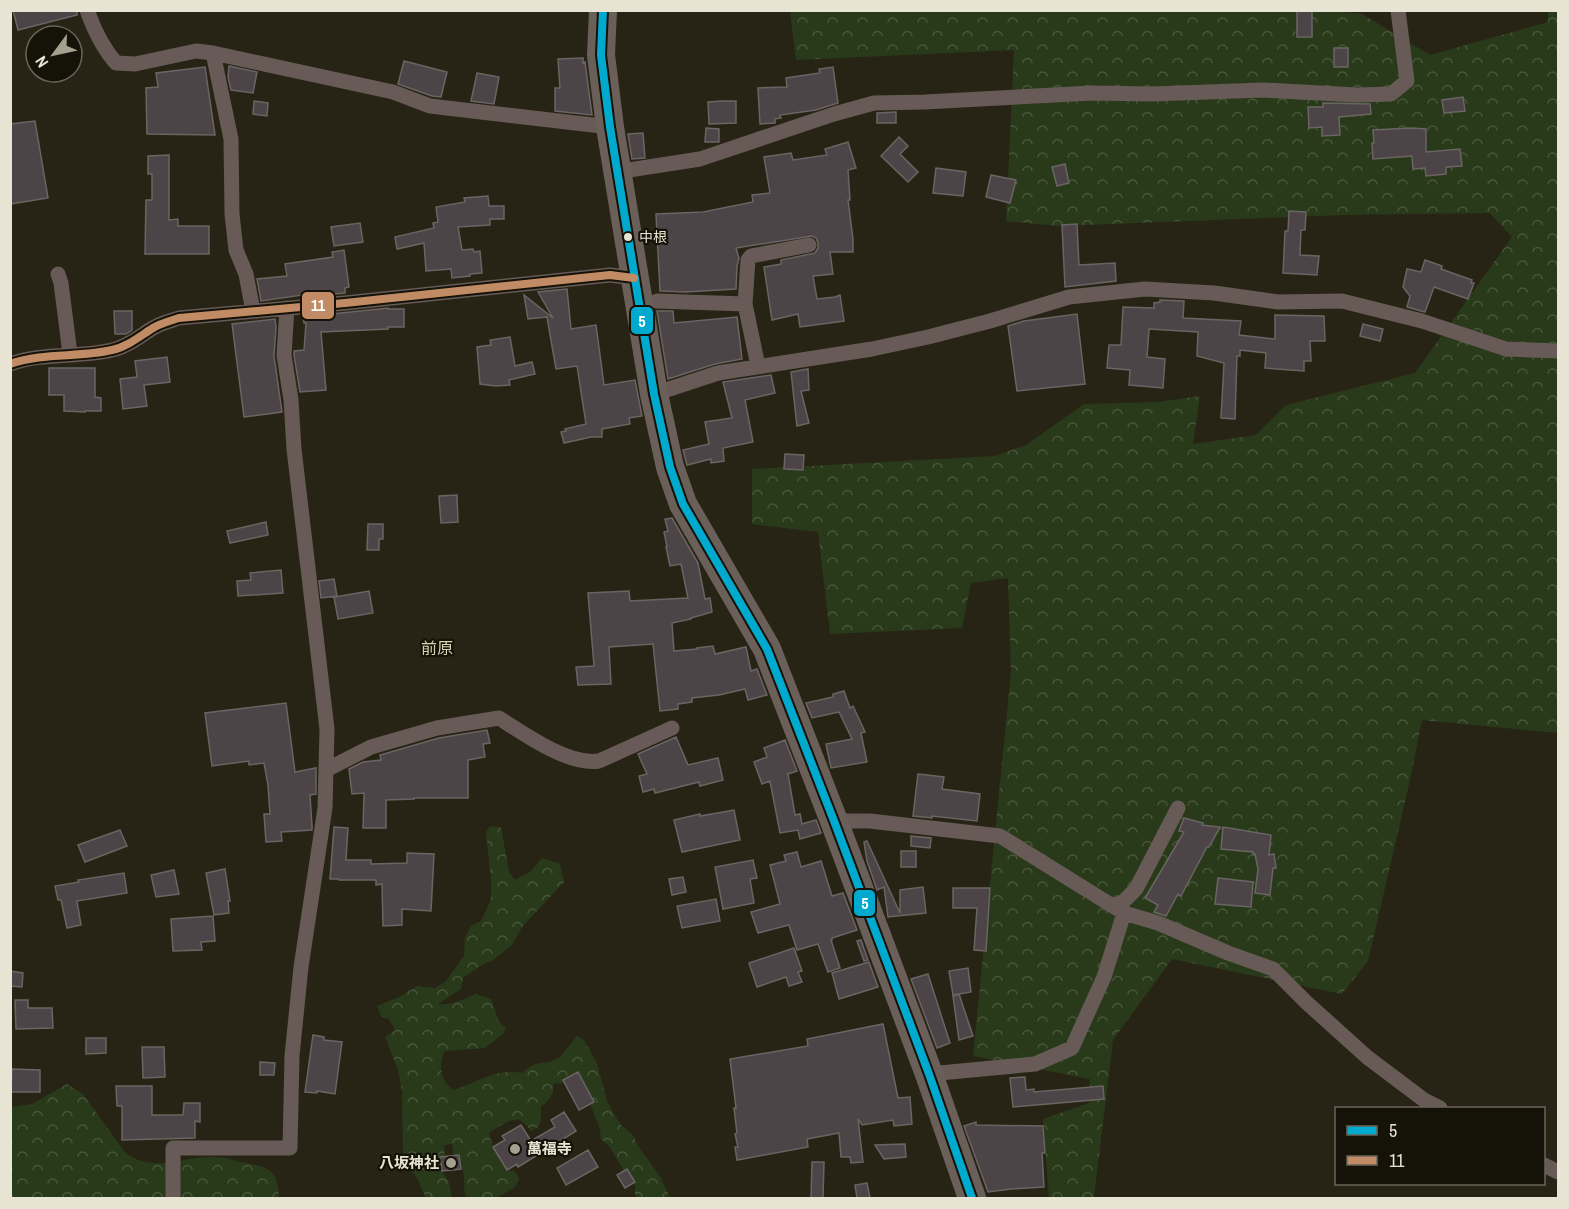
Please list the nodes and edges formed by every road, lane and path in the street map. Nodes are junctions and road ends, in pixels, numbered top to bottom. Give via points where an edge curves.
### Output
1 (87, 10) edge
2 (603, 10) edge
3 (1398, 10) edge
4 (213, 53) junction
5 (610, 127) junction
6 (616, 172) junction
7 (809, 245) dead end
8 (58, 274) dead end
9 (633, 278) junction
10 (657, 301) dead end
11 (745, 304) junction
12 (286, 308) junction
13 (253, 311) junction
14 (1558, 351) edge
15 (70, 354) junction
16 (10, 364) edge
17 (758, 366) junction
18 (654, 394) junction
19 (672, 728) dead end
20 (326, 770) junction
21 (1178, 808) dead end
22 (834, 821) junction
23 (1119, 909) junction
24 (929, 1074) junction
25 (1438, 1107) edge
26 (173, 1198) edge
27 (972, 1198) edge

1 - 4 street via 94,31 116,63 135,64 196,51
2 - 5 highway via 601,55
3 - 6 street via 1407,81 1391,94 1263,90 873,103 700,159
4 - 5 street via 393,92 430,106
4 - 13 street via 231,139 236,250 246,274
5 - 6 highway
6 - 9 highway
7 - 11 street via 751,256 747,260
8 - 15 street
9 - 12 street via 610,275
9 - 18 highway
10 - 11 street
11 - 17 street
12 - 13 street
12 - 20 street via 284,355 327,729
13 - 15 street via 179,318 155,326 115,349
14 - 17 street via 1506,349 1422,321 1342,301 1278,302 1145,289 1069,297 928,337
15 - 16 street
17 - 18 street via 718,373
18 - 22 highway via 670,467 683,504 767,650
19 - 20 street via 592,762 568,758 499,718 437,728 371,747
20 - 26 street via 325,808 293,1045 290,1148 173,1148
21 - 23 street via 1136,889
22 - 23 street via 870,821 1000,836
22 - 24 highway
23 - 24 street via 1104,977 1072,1048 1035,1064
23 - 25 street via 1273,969 1366,1058
24 - 27 highway

